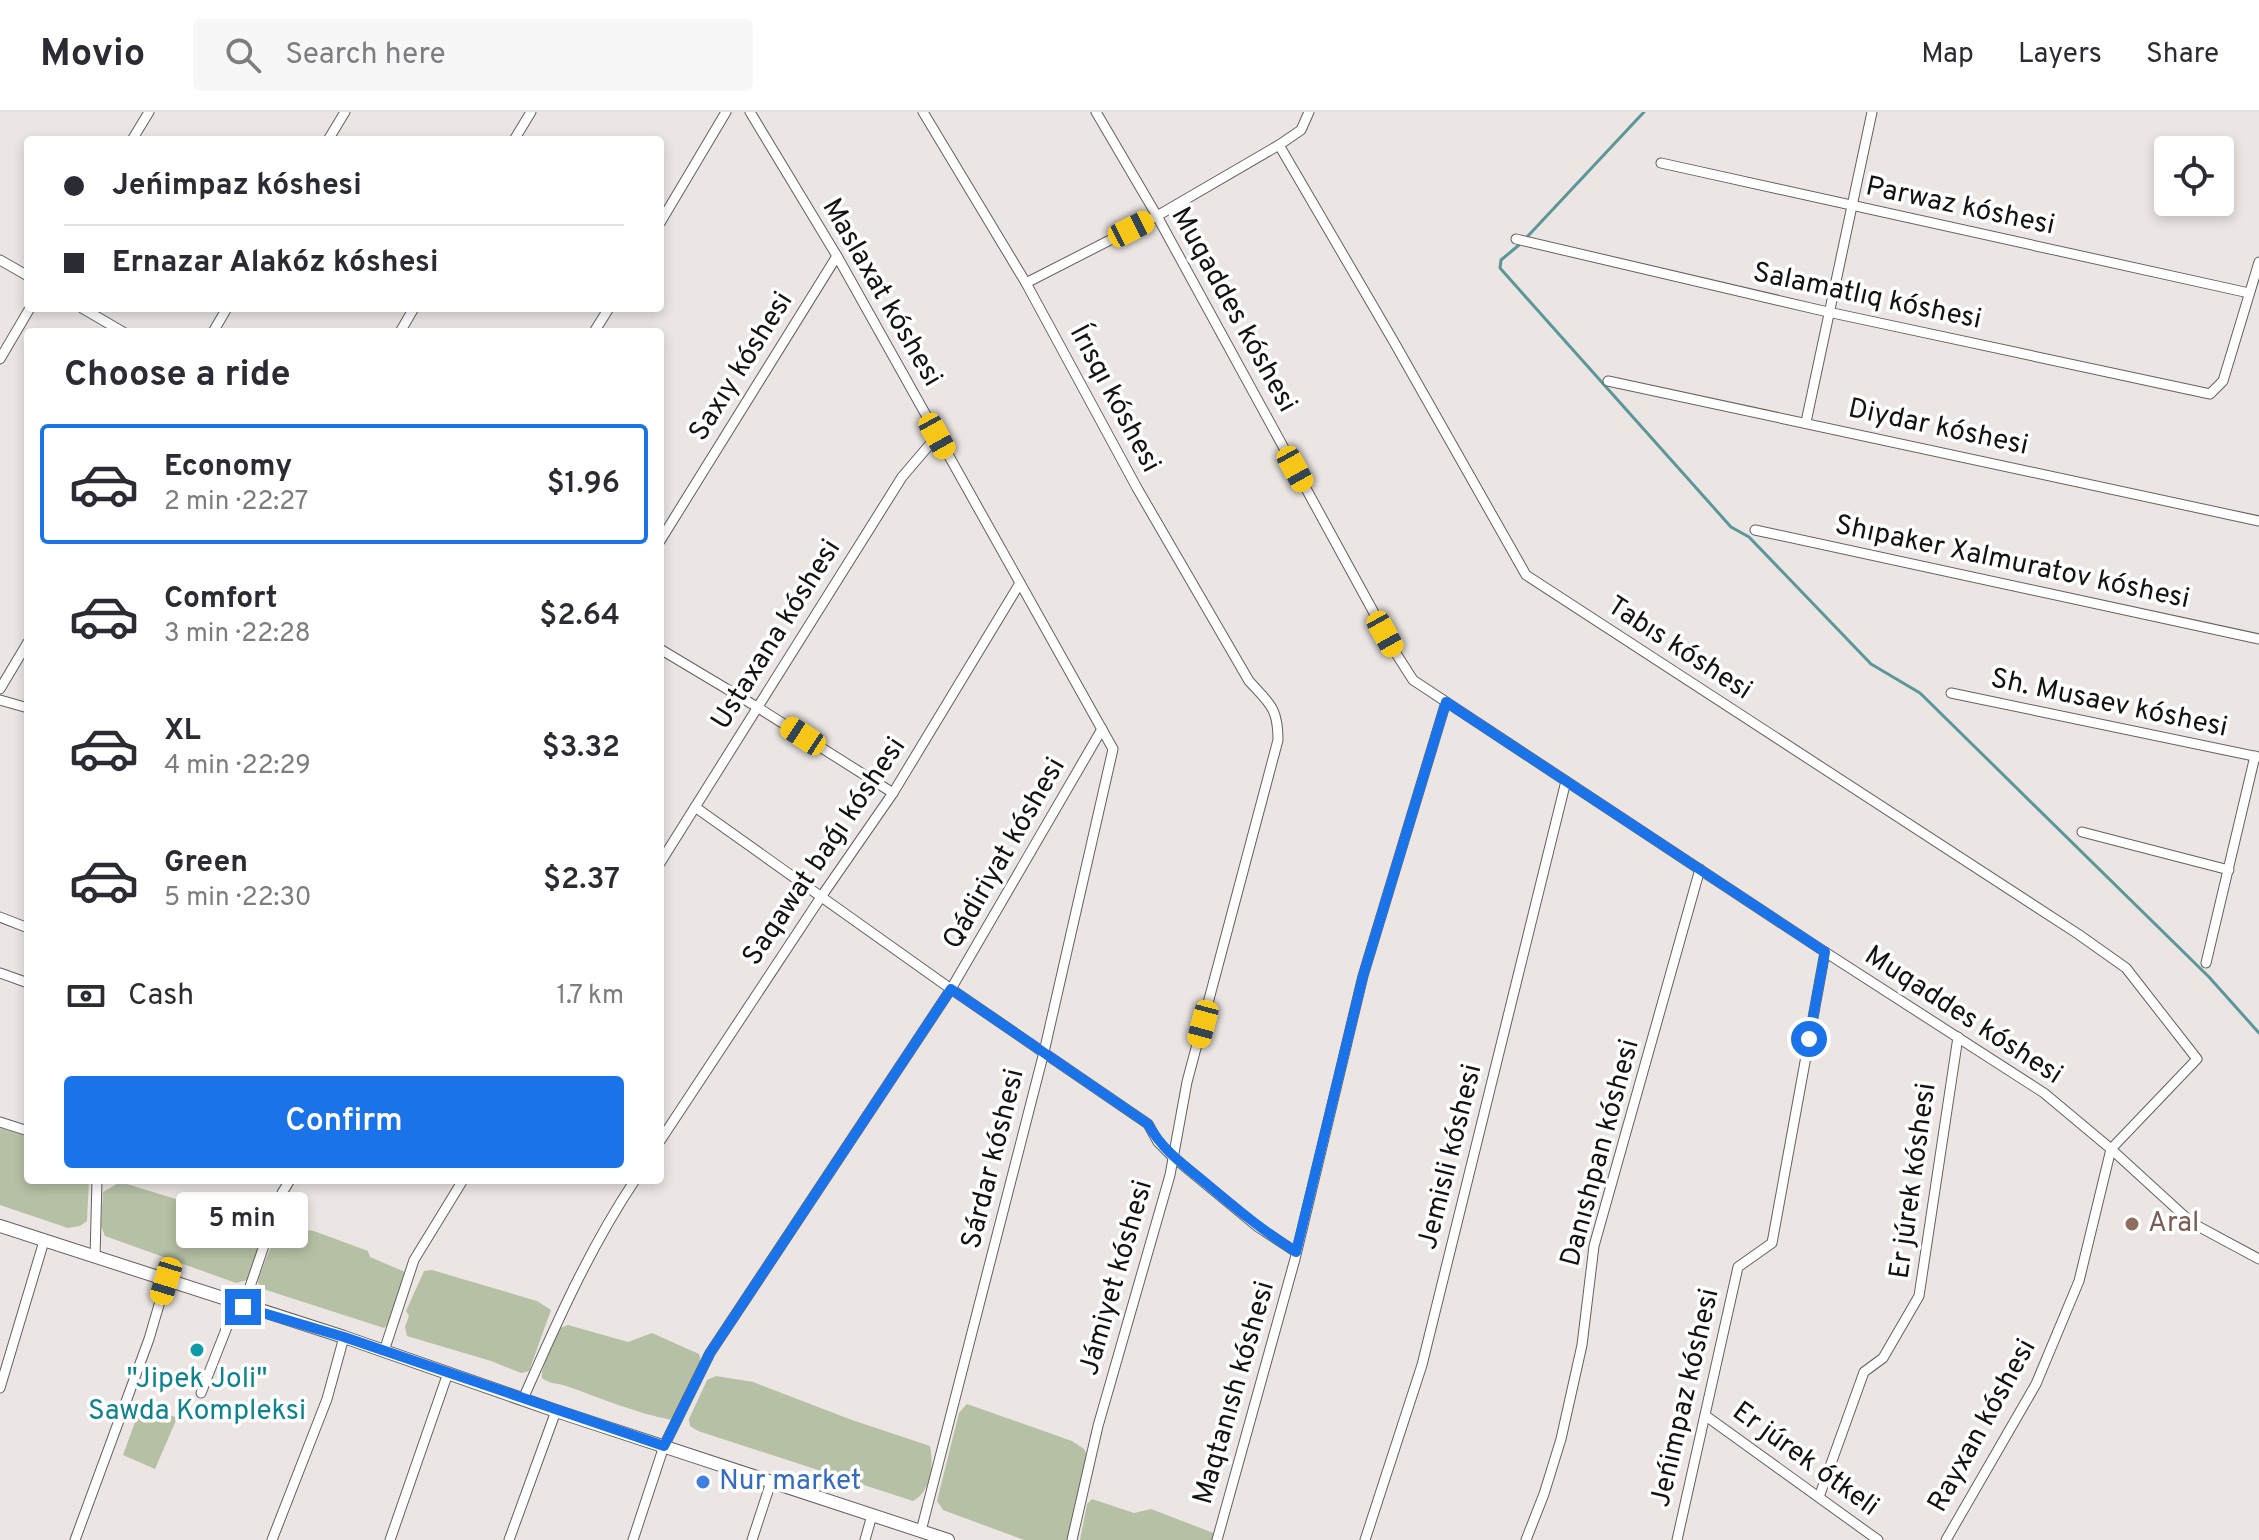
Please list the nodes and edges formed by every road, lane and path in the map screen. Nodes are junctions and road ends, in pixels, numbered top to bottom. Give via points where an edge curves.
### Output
1 (149, 112) edge
2 (345, 112) edge
3 (531, 112) edge
4 (726, 112) edge
5 (750, 112) edge
6 (1096, 112) edge
7 (1309, 112) edge
8 (1872, 112) edge
9 (926, 113) edge
10 (134, 136) edge
11 (330, 136) edge
12 (516, 136) edge
13 (1279, 145) junction
14 (1661, 163) dead end
15 (1852, 206) junction
16 (664, 216) edge
17 (1157, 216) junction
18 (1516, 239) dead end
19 (837, 256) junction
20 (0, 260) edge
21 (2259, 262) edge
22 (24, 274) edge
23 (1026, 283) junction
24 (2249, 293) junction
25 (28, 312) edge
26 (89, 312) edge
27 (1828, 312) junction
28 (116, 328) edge
29 (0, 359) edge
30 (1608, 381) dead end
31 (1806, 422) junction
32 (937, 436) junction
33 (2259, 521) edge
34 (1755, 530) dead end
35 (664, 535) edge
36 (1020, 583) junction
37 (2259, 639) edge
38 (24, 649) edge
39 (664, 651) edge
40 (0, 689) edge
41 (1951, 693) dead end
42 (0, 700) edge
43 (1446, 702) junction
44 (1270, 704) joint
45 (24, 707) edge
46 (757, 707) junction
47 (1102, 729) junction
48 (1113, 749) joint
49 (2257, 757) edge
50 (1566, 781) junction
51 (893, 793) junction
52 (695, 807) junction
53 (2082, 832) dead end
54 (664, 857) edge
55 (1700, 869) junction
56 (2229, 870) junction
57 (821, 897) junction
58 (0, 917) edge
59 (24, 926) edge
60 (1825, 952) junction
61 (2206, 963) dead end
62 (0, 973) edge
63 (24, 982) edge
64 (951, 989) junction
65 (1958, 1037) junction
66 (1044, 1052) junction
67 (0, 1122) edge
68 (24, 1130) edge
69 (664, 1135) edge
70 (2111, 1149) junction
71 (1172, 1156) junction
72 (100, 1184) edge
73 (288, 1184) edge
74 (461, 1184) edge
75 (632, 1184) edge
76 (0, 1226) edge
77 (44, 1241) junction
78 (1296, 1252) junction
79 (95, 1258) junction
80 (2259, 1259) edge
81 (166, 1281) junction
82 (239, 1305) junction
83 (344, 1337) junction
84 (384, 1351) junction
85 (448, 1373) junction
86 (0, 1388) edge
87 (201, 1393) dead end
88 (523, 1399) junction
89 (556, 1411) junction
90 (1706, 1416) junction
91 (664, 1446) junction
92 (771, 1482) junction
93 (1819, 1497) junction
94 (872, 1515) junction
95 (921, 1531) junction
96 (75, 1540) edge
97 (272, 1540) edge
98 (390, 1540) edge
99 (509, 1540) edge
100 (633, 1540) edge
101 (752, 1540) edge
102 (865, 1540) edge
103 (948, 1540) edge
104 (1072, 1540) edge
105 (1217, 1540) edge
106 (1365, 1540) edge
107 (1526, 1540) edge
108 (1677, 1540) edge
109 (1878, 1540) edge
110 (1946, 1540) edge

1 - 10 street
2 - 11 street
3 - 12 street
4 - 16 street
5 - 19 street, Maslaxat kóshesi
6 - 17 street, Muqaddes kóshesi
7 - 13 street via 1301,130
8 - 15 street
9 - 23 street, Írısqı kóshesi
13 - 17 street
13 - 70 street, Tabıs kóshesi via 1526,575 2126,968 2197,1059
14 - 15 street, Parwaz kóshesi
15 - 24 street, Parwaz kóshesi
15 - 27 street
17 - 23 street
17 - 43 street, Muqaddes kóshesi via 1397,655 1413,680
18 - 27 street, Salamatlıq kóshesi
19 - 32 street, Maslaxat kóshesi
19 - 35 street, Saxıy kóshesi
20 - 22 street
21 - 24 street
23 - 44 street, Írısqı kóshesi via 1137,488 1249,681
24 - 27 street, Salamatlıq kóshesi via 2223,381 2210,394
25 - 29 street
26 - 28 street
27 - 31 street
30 - 31 street, Diydar kóshesi
31 - 33 street, Diydar kóshesi
32 - 36 street, Maslaxat kóshesi
32 - 46 street, Ustaxana kóshesi via 902,477
34 - 37 street, Shıpaker Xalmuratov kóshesi
36 - 47 street, Maslaxat kóshesi
36 - 51 street, Saqawat baǵı kóshesi
38 - 40 street
39 - 46 street
41 - 49 street, Sh. Musaev kóshesi
42 - 45 street
43 - 50 street, Muqaddes kóshesi
43 - 78 street, Maqtanısh kóshesi via 1363,976
44 - 71 street, Jámiyet kóshesi via 1278,719 1278,740
46 - 51 street
46 - 52 street, Ustaxana kóshesi
47 - 48 street, Maslaxat kóshesi
47 - 64 street, Qádiriyat kóshesi
48 - 66 street, Sárdar kóshesi
49 - 56 street
50 - 55 street, Muqaddes kóshesi
50 - 106 street, Jemisli kóshesi via 1422,1365
51 - 57 street, Saqawat baǵı kóshesi
52 - 54 street, Ustaxana kóshesi
52 - 57 street
53 - 56 street
55 - 60 street, Muqaddes kóshesi
55 - 107 street, Danıshpan kóshesi via 1594,1246 1582,1345 1561,1439
56 - 61 street
57 - 64 street
57 - 69 street, Saqawat baǵı kóshesi
58 - 59 street
60 - 65 street, Muqaddes kóshesi
60 - 90 street, Jeńimpaz kóshesi via 1772,1243 1738,1267
62 - 63 street
64 - 66 street
64 - 91 street, Qádiriyat kóshesi via 710,1353
65 - 70 street, Muqaddes kóshesi via 2044,1093
65 - 93 street, Er júrek kóshesi via 1919,1296 1883,1358 1864,1372
66 - 71 street via 1148,1124
66 - 95 street, Sárdar kóshesi
67 - 68 street
70 - 80 street, Muqaddes kóshesi via 2192,1223
70 - 110 street, Rayxan kóshesi via 2079,1281 2036,1384
71 - 78 street
71 - 104 street, Jámiyet kóshesi
72 - 79 street
73 - 82 street
74 - 84 street via 414,1260
75 - 88 street via 569,1295
76 - 77 main road
77 - 79 main road
77 - 86 street
78 - 105 street, Maqtanısh kóshesi
79 - 81 main road
81 - 82 main road
81 - 96 street
82 - 83 main road
82 - 87 street
83 - 84 main road
83 - 97 street via 327,1399
84 - 85 main road
85 - 88 main road
85 - 98 street
88 - 89 main road
89 - 91 main road
89 - 99 street
90 - 93 street, Er júrek ótkeli
90 - 108 street, Jeńimpaz kóshesi
91 - 92 main road
91 - 100 street, Qádiriyat kóshesi
92 - 94 main road
92 - 101 street
93 - 109 street, Er júrek ótkeli
94 - 95 main road
94 - 102 street
95 - 103 main road

